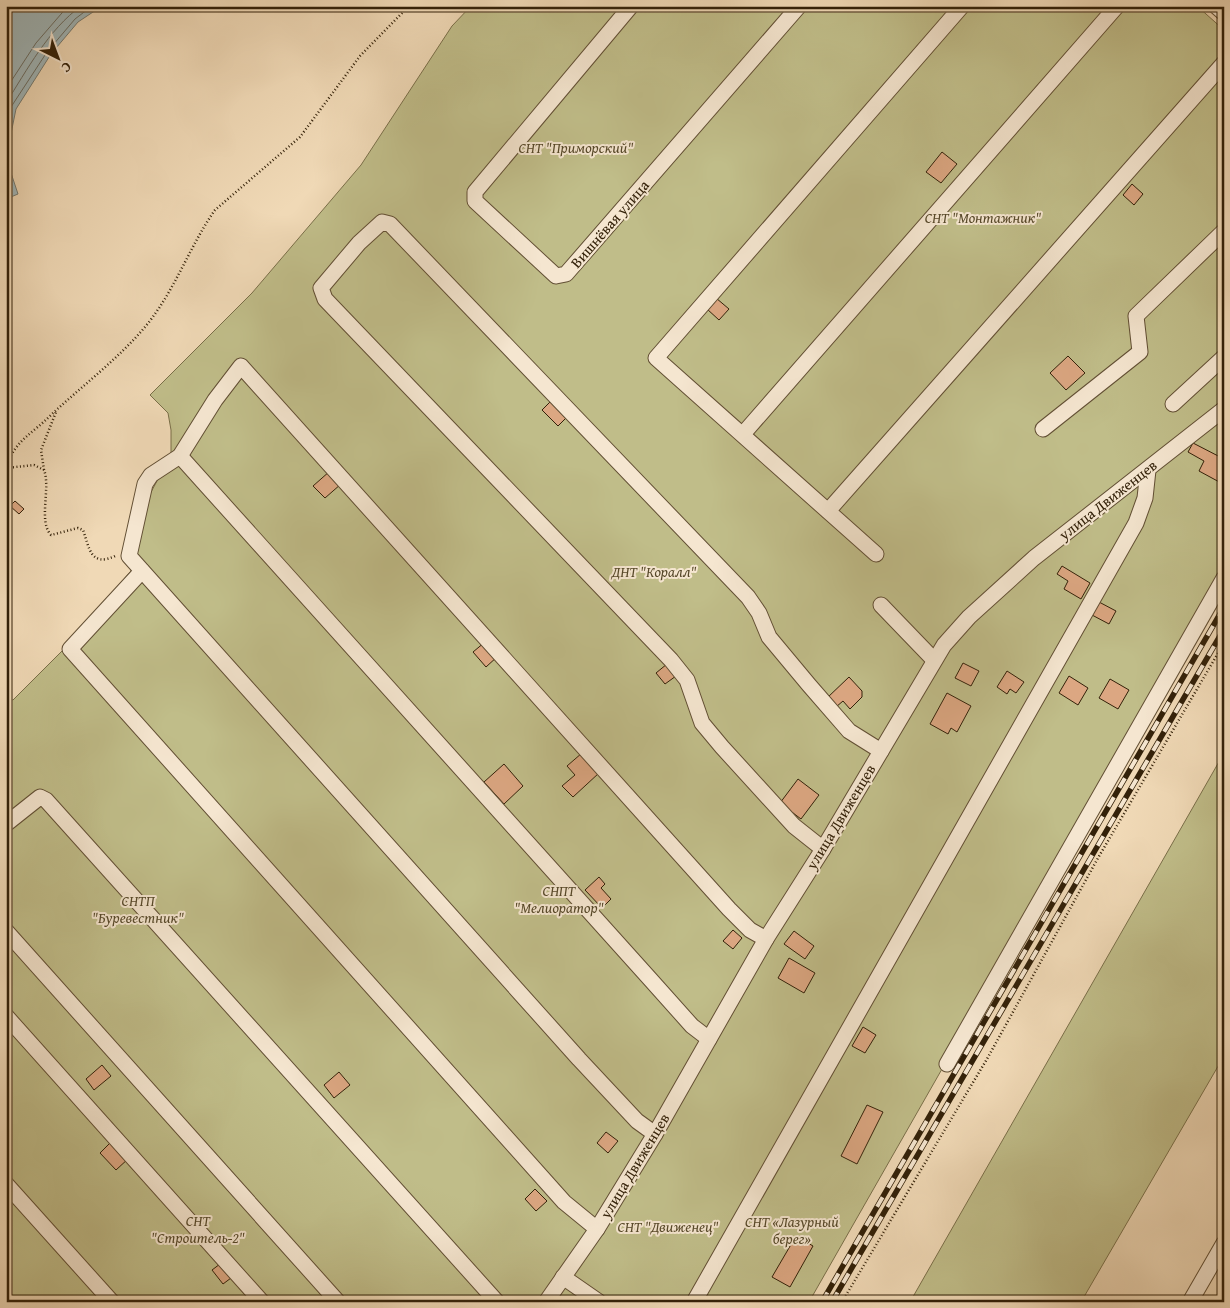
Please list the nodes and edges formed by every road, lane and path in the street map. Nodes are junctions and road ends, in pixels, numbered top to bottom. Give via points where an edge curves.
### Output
1 (408, 6) edge
2 (631, 6) edge
3 (799, 6) edge
4 (962, 6) edge
5 (1117, 6) edge
6 (1216, 6) edge
7 (1224, 13) edge
8 (1224, 64) edge
9 (1224, 232) edge
10 (1224, 357) edge
11 (1173, 404) dead end
12 (1224, 409) edge
13 (56, 410) junction
14 (1043, 429) dead end
15 (743, 434) junction
16 (180, 456) junction
17 (6, 466) edge
18 (44, 470) junction
19 (1148, 470) junction
20 (828, 511) junction
21 (876, 554) dead end
22 (129, 556) junction
23 (142, 571) junction
24 (1224, 578) edge
25 (881, 605) dead end
26 (1224, 643) edge
27 (934, 660) junction
28 (881, 751) junction
29 (6, 824) edge
30 (823, 849) junction
31 (6, 931) edge
32 (766, 939) junction
33 (6, 1016) edge
34 (708, 1039) junction
35 (947, 1064) dead end
36 (655, 1134) junction
37 (6, 1184) edge
38 (597, 1228) junction
39 (1224, 1243) edge
40 (563, 1277) junction
41 (112, 1302) edge
42 (262, 1302) edge
43 (338, 1302) edge
44 (497, 1302) edge
45 (546, 1302) edge
46 (599, 1302) edge
47 (694, 1302) edge
48 (842, 1302) edge
49 (1190, 1302) edge

1 - 13 path via 360,56 300,137 215,210 170,291 144,328
2 - 3 street, Вишнёвая улица via 474,192 476,201 556,276 566,274
4 - 15 street via 656,358
5 - 15 street
6 - 7 street
8 - 20 street
9 - 14 street via 1136,316 1140,352
10 - 11 street
12 - 19 street, улица Движенцев
13 - 17 path via 25,435
13 - 18 path via 41,450
15 - 20 street
16 - 22 street via 151,475 145,484
16 - 32 street via 241,366 729,909 750,930
16 - 34 street via 692,1026
17 - 18 path via 34,465
18 - 22 path via 47,484 46,530 51,535 78,528 82,530 94,557
19 - 27 street, улица Движенцев via 1034,558 959,626
19 - 47 street via 1146,498 1136,523
20 - 21 street
22 - 23 street
23 - 36 street via 592,1073 637,1121
23 - 38 street via 70,649 564,1202
24 - 35 street
25 - 27 street
26 - 48 path via 1098,858 987,1059
27 - 28 street, улица Движенцев
28 - 30 street, улица Движенцев
28 - 30 street via 849,731 769,638 748,597 390,224 382,222 359,243 321,288 325,299 671,660 687,680 702,722 722,747 794,826
29 - 44 street via 33,801 40,797 46,800
30 - 32 street, улица Движенцев
31 - 43 street
32 - 34 street, улица Движенцев
33 - 42 street
34 - 36 street, улица Движенцев
36 - 38 street, улица Движенцев
37 - 41 street
38 - 40 street, улица Движенцев
39 - 49 street
40 - 45 street, улица Движенцев
40 - 46 street

